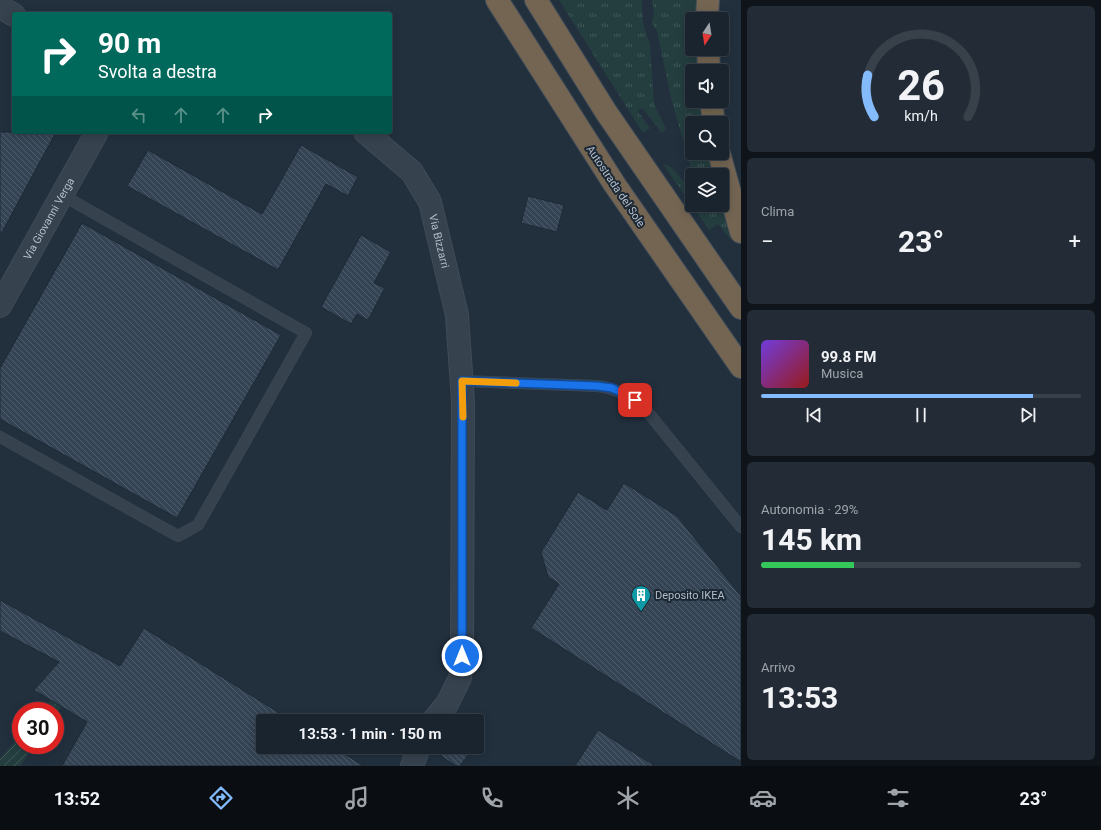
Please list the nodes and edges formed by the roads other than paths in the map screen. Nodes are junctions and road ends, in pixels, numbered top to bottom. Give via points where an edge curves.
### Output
1 (488, 0) edge
2 (497, 0) edge
3 (536, 0) edge
4 (708, 0) edge
5 (0, 7) edge
6 (707, 12) edge
7 (12, 14) edge
8 (517, 33) junction
9 (96, 134) edge
10 (367, 134) edge
11 (721, 160) edge
12 (62, 195) junction
13 (741, 232) edge
14 (0, 306) edge
15 (741, 308) edge
16 (741, 367) edge
17 (462, 381) junction
18 (0, 437) edge
19 (741, 527) edge
20 (439, 714) edge
21 (416, 754) edge
22 (412, 766) edge

1 - 8 highway
2 - 8 highway, Autostrada del Sole
3 - 15 highway via 630,148
4 - 6 highway
5 - 7 street
8 - 16 highway, Autostrada del Sole via 615,185
9 - 12 street, Via Giovanni Verga
10 - 17 street, Via Bizzarri via 412,172 430,202 457,315
11 - 13 highway
12 - 14 street, Via Giovanni Verga
12 - 18 lane via 306,333 198,525 178,536
17 - 19 lane via 597,386 612,388 628,395 642,406
17 - 20 street, Via Bizzarri via 462,656 460,678
21 - 22 street

